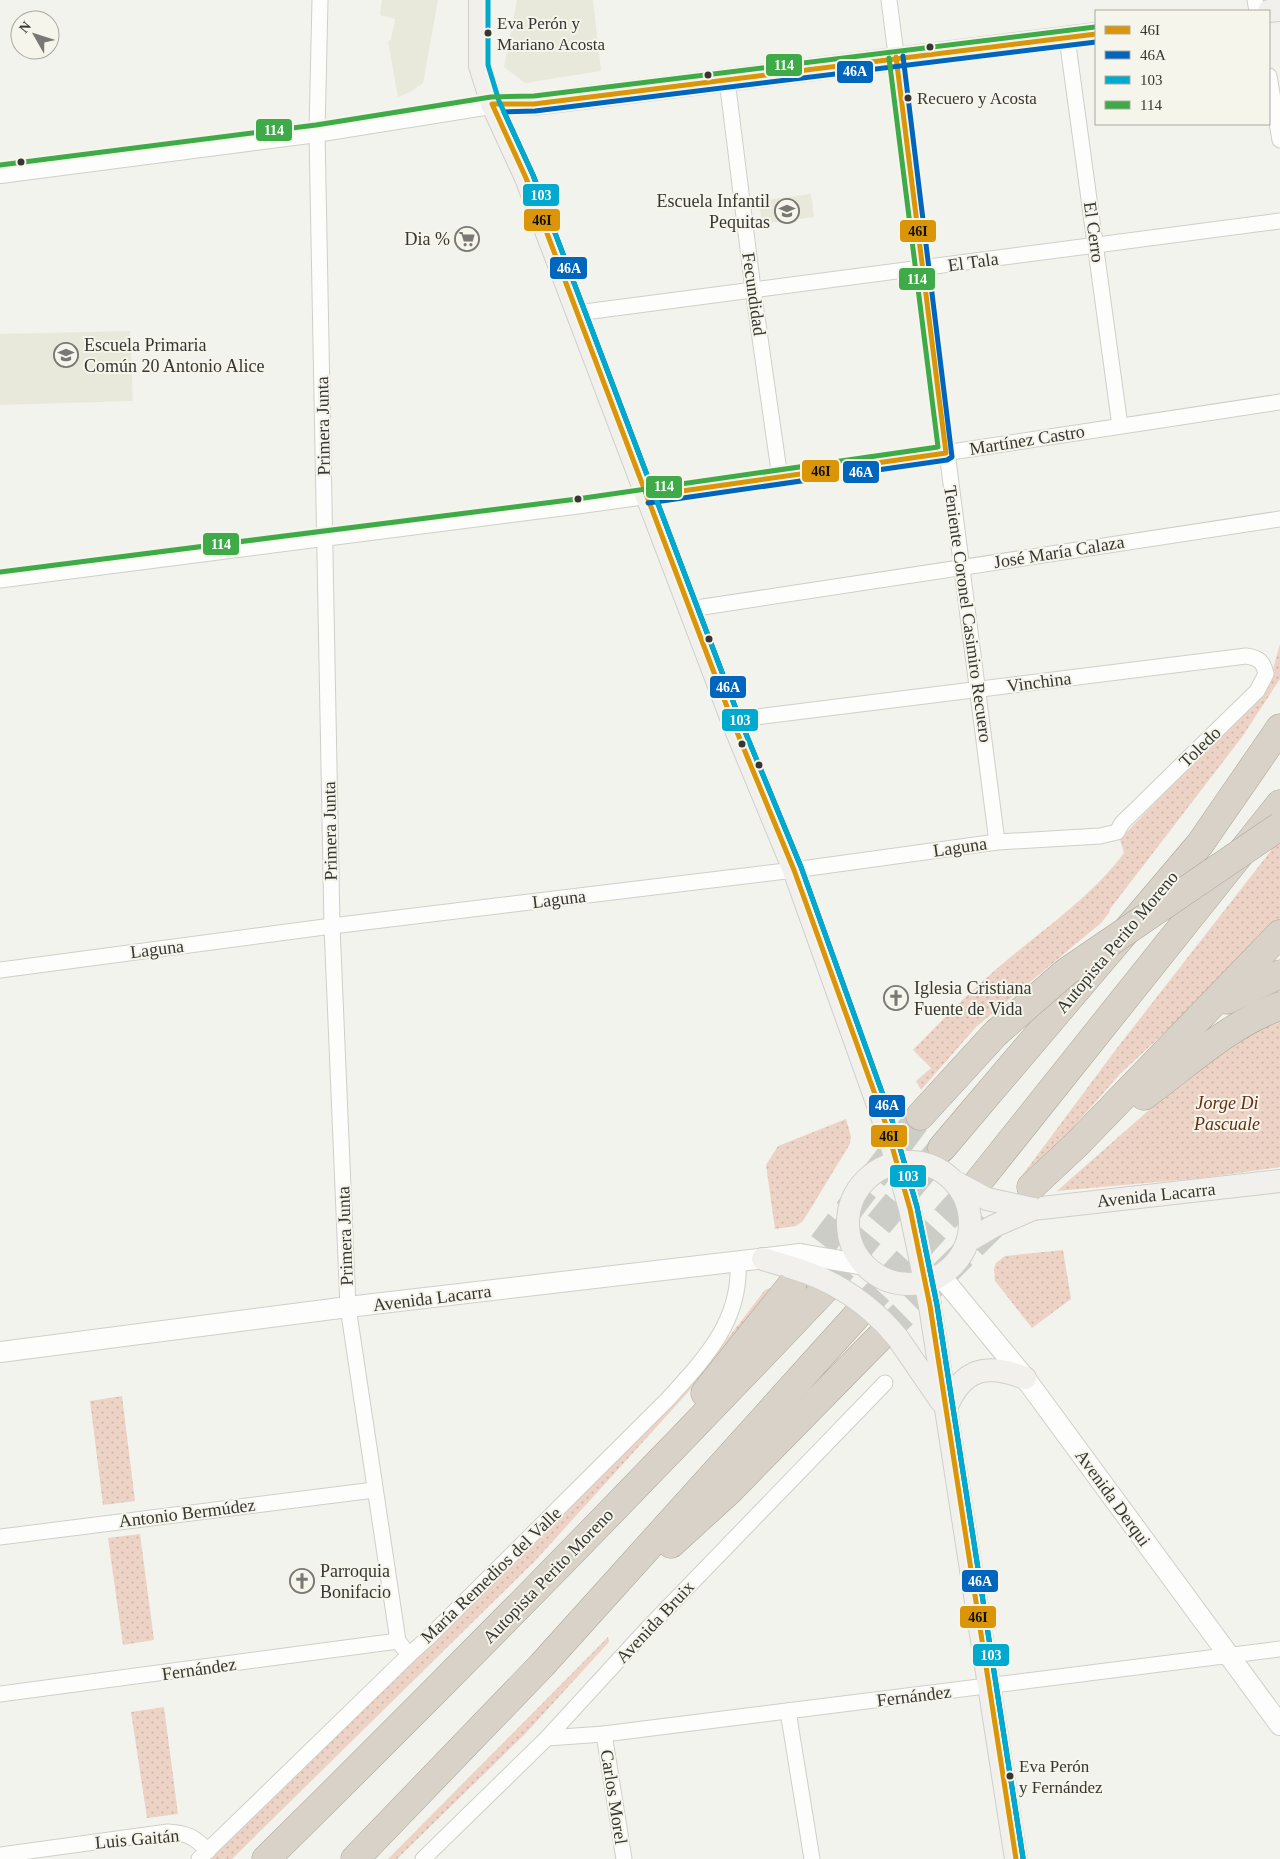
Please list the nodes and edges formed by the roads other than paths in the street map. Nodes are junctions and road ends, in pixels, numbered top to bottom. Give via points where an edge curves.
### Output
1 (320, 0) edge
2 (480, 0) edge
3 (890, 0) edge
4 (1095, 34) edge
5 (1067, 38) junction
6 (896, 57) junction
7 (727, 80) junction
8 (1270, 82) edge
9 (492, 104) junction
10 (317, 132) junction
11 (1280, 140) edge
12 (0, 173) edge
13 (1280, 221) edge
14 (1096, 245) junction
15 (924, 269) junction
16 (753, 289) junction
17 (577, 313) junction
18 (1280, 402) edge
19 (1120, 426) junction
20 (946, 453) junction
21 (780, 478) junction
22 (648, 496) junction
23 (1280, 519) edge
24 (326, 539) junction
25 (961, 567) junction
26 (0, 580) edge
27 (690, 609) junction
28 (1256, 658) joint
29 (978, 690) junction
30 (732, 720) junction
31 (1280, 728) edge
32 (1280, 804) edge
33 (1280, 826) edge
34 (1117, 832) joint
35 (997, 842) junction
36 (794, 870) junction
37 (332, 926) junction
38 (1280, 934) edge
39 (0, 970) edge
40 (1280, 974) edge
41 (1280, 1006) edge
42 (1208, 1010) junction
43 (920, 1116) tunnel mouth
44 (1076, 1145) junction
45 (942, 1148) tunnel mouth
46 (897, 1164) junction
47 (1280, 1181) edge
48 (967, 1182) junction
49 (1032, 1198) junction
50 (968, 1241) junction
51 (763, 1259) joint
52 (738, 1262) junction
53 (864, 1265) junction
54 (794, 1268) junction
55 (938, 1282) junction
56 (825, 1289) tunnel mouth
57 (348, 1307) junction
58 (860, 1312) tunnel mouth
59 (890, 1335) junction
60 (0, 1352) edge
61 (1025, 1378) junction
62 (885, 1383) dead end
63 (946, 1408) junction
64 (374, 1490) junction
65 (626, 1495) junction
66 (0, 1537) edge
67 (398, 1641) junction
68 (1280, 1649) edge
69 (409, 1655) junction
70 (1230, 1655) junction
71 (542, 1664) junction
72 (989, 1686) junction
73 (0, 1694) edge
74 (788, 1711) junction
75 (1280, 1725) edge
76 (604, 1734) junction
77 (547, 1738) junction
78 (0, 1855) edge
79 (203, 1855) edge
80 (429, 1856) edge
81 (266, 1859) edge
82 (355, 1859) edge
83 (624, 1859) edge
84 (812, 1859) edge
85 (1016, 1859) edge

1 - 10 street, Primera Junta
2 - 9 main road via 480,66
3 - 6 street, Teniente Coronel Casimiro Recuero
4 - 5 main road
5 - 6 main road
5 - 14 street, El Cerro
6 - 7 main road
6 - 15 street, Teniente Coronel Casimiro Recuero
7 - 9 main road via 534,104
7 - 16 street, Fecundidad
8 - 11 street
9 - 10 street
9 - 17 main road via 526,178
10 - 12 street
10 - 24 street, Primera Junta
13 - 14 street, El Tala
14 - 15 street, El Tala
14 - 19 street, El Cerro
15 - 16 street, El Tala
15 - 20 street, Teniente Coronel Casimiro Recuero
16 - 17 street, El Tala
16 - 21 street, Fecundidad
17 - 22 main road
18 - 19 street, Martínez Castro
19 - 20 street, Martínez Castro
20 - 21 street, Martínez Castro
20 - 25 street, Teniente Coronel Casimiro Recuero
21 - 22 street, Martínez Castro
22 - 24 street, Martínez Castro
22 - 27 main road
23 - 25 street, José María Calaza
24 - 26 street, Martínez Castro
24 - 37 street, Primera Junta
25 - 27 street, José María Calaza
25 - 29 street, Teniente Coronel Casimiro Recuero
27 - 30 main road
28 - 29 street, Vinchina via 1246,656
28 - 34 street, Toledo via 1263,663 1266,674 1257,691 1122,823
29 - 30 street, Vinchina
29 - 35 street, Teniente Coronel Casimiro Recuero
30 - 36 main road
31 - 45 highway, Autopista Perito Moreno via 1200,844
32 - 48 highway
33 - 43 highway, bridge via 1066,972 996,1033
34 - 35 street, Laguna via 1100,836
35 - 36 street, Laguna
36 - 37 street, Laguna
36 - 46 main road, bridge
37 - 39 street, Laguna
37 - 57 street, Primera Junta
38 - 42 highway
40 - 42 highway
41 - 44 highway via 1254,1015 1230,1031
42 - 44 highway
44 - 49 highway
46 - 48 main road, Avenida Lacarra, bridge via 926,1164
46 - 53 main road, bridge via 869,1178 850,1208 850,1236
46 - 55 main road, bridge
47 - 49 main road, Avenida Lacarra
48 - 49 main road, Avenida Lacarra, bridge via 986,1199
48 - 50 main road, bridge
49 - 50 main road, Avenida Lacarra, bridge
50 - 55 main road, bridge via 960,1258
51 - 52 street, Avenida Lacarra
51 - 54 main road
52 - 57 street, Avenida Lacarra
52 - 69 street, María Remedios del Valle via 737,1294 722,1332 705,1357 650,1418
53 - 54 street, bridge
53 - 55 main road, bridge via 886,1280 913,1285
54 - 59 main road, bridge via 819,1276 852,1294 878,1315
54 - 65 highway
55 - 61 street, Avenida Derqui
55 - 63 main road, bridge via 930,1306
56 - 65 highway, Autopista Perito Moreno
57 - 60 street, Avenida Lacarra
57 - 64 street, Primera Junta
58 - 71 highway
59 - 63 main road
59 - 71 highway via 728,1492
61 - 63 main road via 994,1369 975,1372 958,1385
61 - 70 street, Avenida Derqui
62 - 77 street, Avenida Bruix via 648,1628
63 - 72 main road
64 - 66 street, Antonio Bermúdez
64 - 67 street, Primera Junta
65 - 81 highway, Autopista Perito Moreno via 424,1704
67 - 69 street, Primera Junta
67 - 73 street, Fernández
68 - 70 street, Fernández
69 - 79 street, María Remedios del Valle
70 - 72 street, Fernández
70 - 75 street, Avenida Derqui
71 - 82 highway
72 - 74 street, Fernández
72 - 85 main road
74 - 76 street, Fernández
74 - 84 street
76 - 77 street, Fernández
76 - 83 street, Carlos Morel
77 - 80 street, Avenida Bruix
78 - 79 street, Luis Gaitán via 168,1832 182,1832 195,1837

